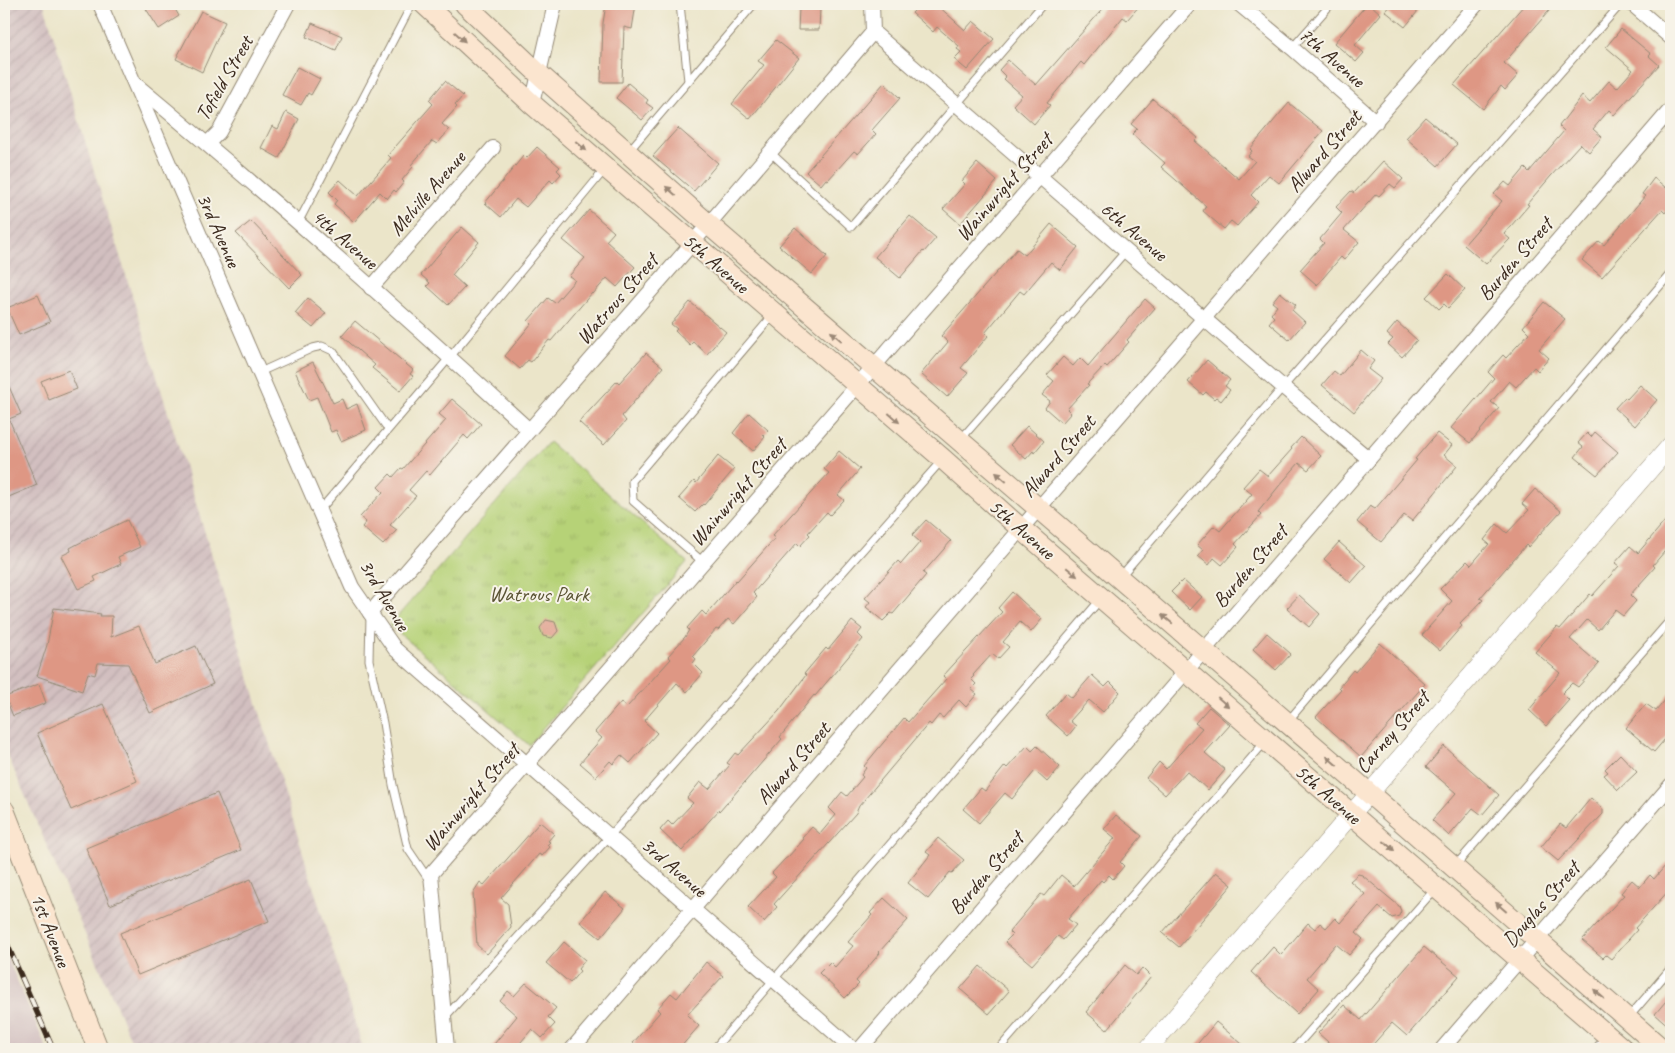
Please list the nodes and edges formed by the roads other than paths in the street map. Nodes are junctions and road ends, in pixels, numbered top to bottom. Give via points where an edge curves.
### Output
1 (100, 4) edge
2 (288, 4) edge
3 (412, 4) edge
4 (424, 4) edge
5 (465, 4) edge
6 (555, 4) edge
7 (680, 4) edge
8 (754, 4) edge
9 (872, 4) edge
10 (1043, 4) edge
11 (1190, 4) edge
12 (1238, 4) edge
13 (1331, 4) edge
14 (1477, 4) edge
15 (1621, 4) edge
16 (1632, 4) edge
17 (873, 32) junction
18 (1671, 38) edge
19 (1292, 48) junction
20 (539, 74) junction
21 (132, 82) junction
22 (688, 82) junction
23 (532, 104) junction
24 (957, 105) junction
25 (1671, 109) edge
26 (1376, 122) junction
27 (207, 144) junction
28 (493, 148) dead end
29 (769, 152) junction
30 (627, 153) junction
31 (606, 168) junction
32 (1039, 177) junction
33 (298, 224) junction
34 (708, 224) junction
35 (693, 243) junction
36 (1126, 251) junction
37 (1671, 273) edge
38 (371, 288) junction
39 (774, 314) junction
40 (1205, 318) junction
41 (450, 357) junction
42 (873, 368) junction
43 (260, 372) junction
44 (858, 386) junction
45 (1283, 387) junction
46 (388, 429) junction
47 (529, 430) junction
48 (959, 441) junction
49 (1671, 445) edge
50 (943, 459) junction
51 (1369, 459) junction
52 (1038, 509) junction
53 (320, 510) junction
54 (1021, 529) junction
55 (703, 562) junction
56 (1119, 578) junction
57 (1102, 598) junction
58 (370, 613) junction
59 (1671, 619) edge
60 (1204, 650) junction
61 (1186, 670) junction
62 (1287, 722) junction
63 (1266, 740) junction
64 (526, 765) junction
65 (1671, 785) edge
66 (1369, 793) junction
67 (4, 810) edge
68 (1352, 814) junction
69 (609, 837) junction
70 (1454, 867) junction
71 (432, 884) junction
72 (1437, 887) junction
73 (693, 910) junction
74 (1538, 939) junction
75 (1520, 959) junction
76 (1671, 968) edge
77 (773, 980) junction
78 (444, 1017) junction
79 (1627, 1019) junction
80 (1601, 1042) edge
81 (98, 1049) edge
82 (447, 1049) edge
83 (572, 1049) edge
84 (714, 1049) edge
85 (853, 1049) edge
86 (860, 1049) edge
87 (999, 1049) edge
88 (1148, 1049) edge
89 (1294, 1049) edge
90 (1442, 1049) edge
91 (1623, 1049) edge
92 (1662, 1049) edge

1 - 21 street, 3rd Avenue
2 - 27 street, Tofield Street via 219,132
3 - 33 lane
4 -> 23 main road, 5th Avenue
5 - 20 main road, 5th Avenue
6 - 20 street
7 - 22 lane
8 - 22 lane
9 - 17 street
10 - 24 lane
11 - 32 street, Wainwright Street
12 - 19 street, 7th Avenue
13 - 19 lane
14 - 26 street, Alward Street
15 - 45 lane
16 - 18 street
17 - 24 street, 6th Avenue
17 - 29 street, Watrous Street
19 - 26 street, 7th Avenue
20 - 23 street
20 - 30 main road, 5th Avenue
21 - 27 street, 4th Avenue
21 - 43 street, 3rd Avenue
22 - 30 lane
23 -> 31 main road, 5th Avenue
24 - 29 lane via 851,227
24 - 32 street, 6th Avenue
25 - 51 street, Burden Street
26 - 40 street, Alward Street
27 - 33 street, 4th Avenue
28 - 38 street, Melville Avenue
29 - 34 street, Watrous Street
34 -> 30 main road, 5th Avenue
31 - 35 main road, 5th Avenue
31 - 41 lane
32 - 36 street, 6th Avenue
32 - 42 street, Wainwright Street
33 - 38 street, 4th Avenue
34 - 35 street, Watrous Street
42 -> 34 main road, 5th Avenue
35 - 39 main road, 5th Avenue
35 - 47 street, Watrous Street
36 - 40 street, 6th Avenue
36 - 48 lane
37 - 62 lane
38 - 41 street, 4th Avenue
39 - 44 main road, 5th Avenue
39 - 55 lane via 632,481 633,501
40 - 45 street, 6th Avenue
40 - 52 street, Alward Street
41 - 46 lane
41 - 47 street, 4th Avenue
42 - 44 street, Wainwright Street
42 - 48 main road, 5th Avenue
43 - 46 lane via 322,346 333,351
43 - 53 street, 3rd Avenue
44 -> 50 main road, 5th Avenue
44 - 55 street, Wainwright Street
45 - 51 street, 6th Avenue
45 - 56 lane
46 - 53 lane
47 - 58 street, Watrous Street
52 -> 48 main road, 5th Avenue
49 - 66 street, Carney Street
50 - 54 main road, 5th Avenue
50 - 69 lane
51 - 60 street, Burden Street
52 - 54 street, Alward Street
52 - 56 main road, 5th Avenue
53 - 58 street, 3rd Avenue via 352,587
54 -> 57 main road, 5th Avenue
54 - 73 street, Alward Street
55 - 64 street, Wainwright Street
60 -> 56 main road, 5th Avenue
57 - 61 main road, 5th Avenue
57 - 77 lane
58 - 64 street, 3rd Avenue via 395,650
58 - 71 lane via 369,660 408,849
59 - 70 lane
60 - 61 street, Burden Street
60 - 62 main road, 5th Avenue
61 -> 63 main road, 5th Avenue
61 - 86 street, Burden Street
66 -> 62 main road, 5th Avenue
63 - 68 main road, 5th Avenue
63 - 87 lane
64 - 69 street, 3rd Avenue
64 - 71 street, Wainwright Street via 431,874
65 - 74 street, Douglas Street
66 - 68 street, Carney Street
66 - 70 main road, 5th Avenue
67 - 81 main road, 1st Avenue
68 -> 72 main road, 5th Avenue
68 - 88 street, Carney Street
69 - 73 street, 3rd Avenue
69 - 78 lane
74 -> 70 main road, 5th Avenue
71 - 78 street, Wainwright Street
72 - 75 main road, 5th Avenue
72 - 89 lane
73 - 77 street, 3rd Avenue
73 - 83 street, Alward Street
74 - 75 street, Douglas Street
79 -> 74 main road, 5th Avenue
75 - 80 main road, 5th Avenue
75 - 90 street, Douglas Street
76 - 79 lane
77 - 84 lane
77 - 85 street, 3rd Avenue
78 - 82 street, Wainwright Street
79 - 92 main road, 5th Avenue
80 - 91 main road, 5th Avenue

